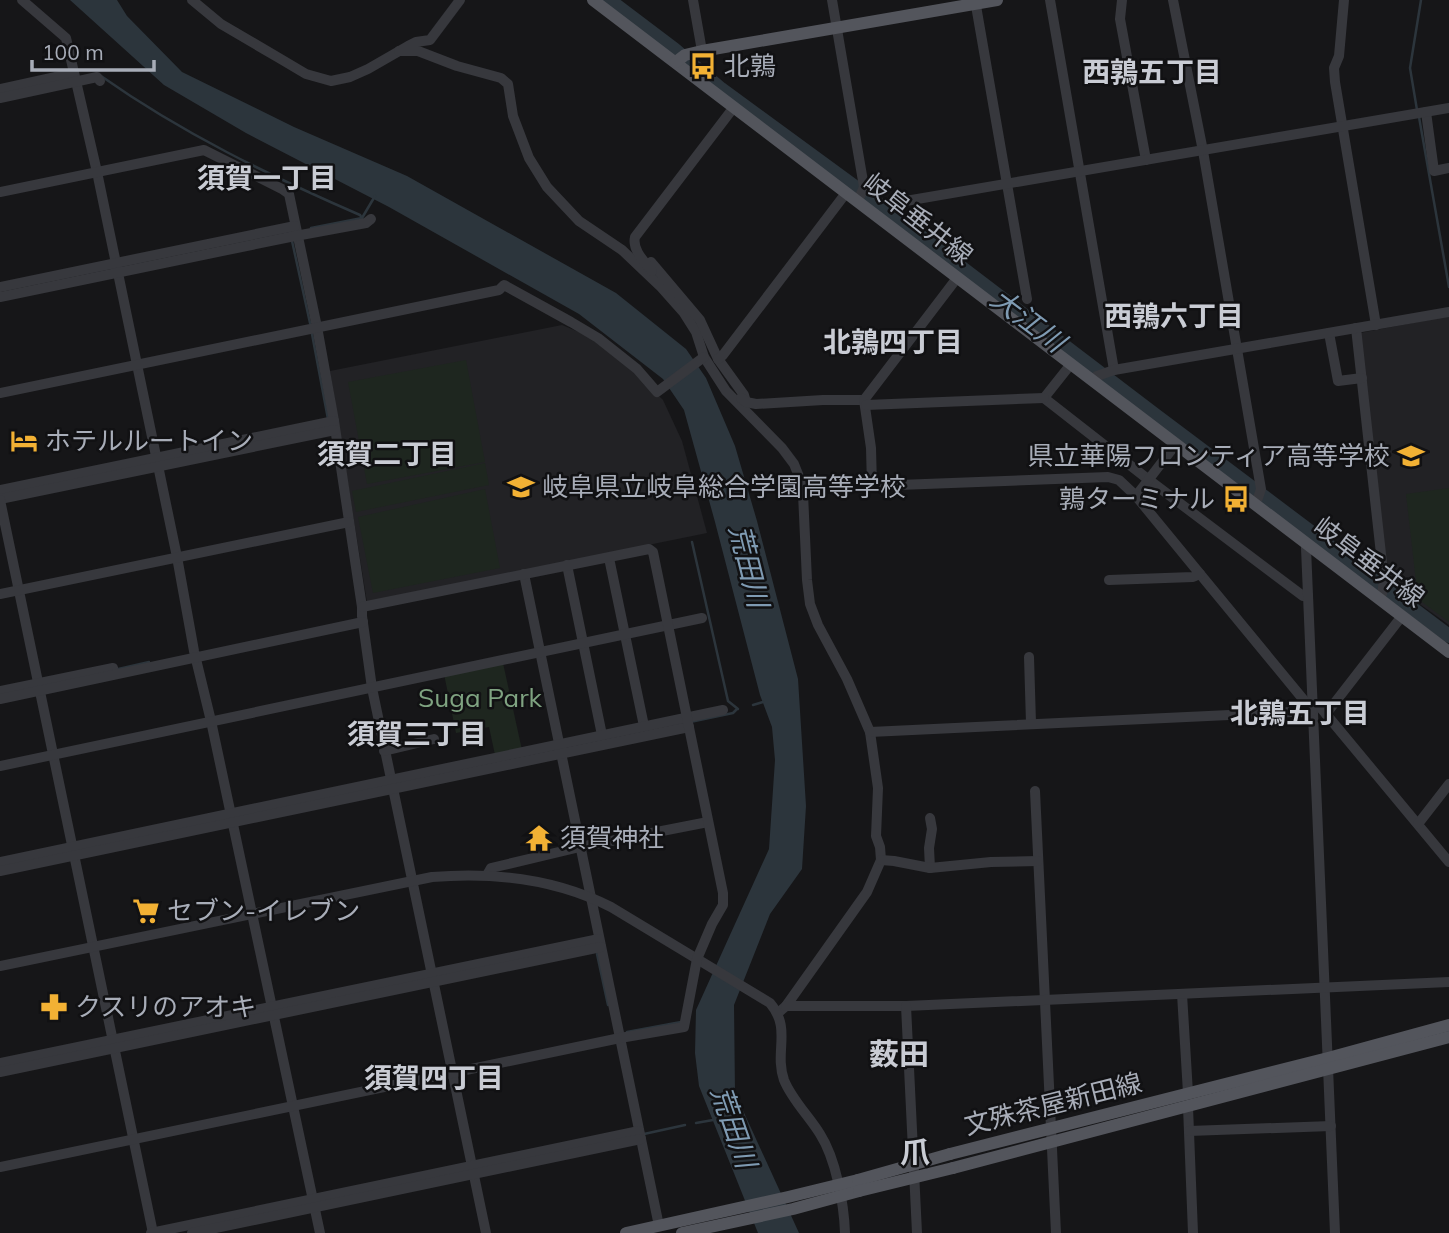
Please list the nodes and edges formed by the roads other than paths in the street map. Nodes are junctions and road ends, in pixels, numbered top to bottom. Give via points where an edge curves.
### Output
1 (22, 0) edge
2 (192, 0) edge
3 (460, 0) edge
4 (593, 0) edge
5 (693, 0) edge
6 (832, 0) edge
7 (997, 0) edge
8 (1050, 0) edge
9 (1122, 0) edge
10 (1173, 0) edge
11 (1344, 0) edge
12 (975, 2) edge
13 (837, 28) junction
14 (399, 51) junction
15 (702, 51) junction
16 (680, 59) junction
17 (75, 77) junction
18 (100, 81) dead end
19 (0, 89) edge
20 (0, 98) edge
21 (734, 107) junction
22 (1449, 108) edge
23 (1426, 112) junction
24 (1342, 126) junction
25 (1203, 151) junction
26 (1146, 160) junction
27 (1449, 168) edge
28 (97, 172) junction
29 (1080, 172) junction
30 (1007, 185) junction
31 (0, 192) edge
32 (846, 193) junction
33 (861, 195) junction
34 (894, 203) dead end
35 (371, 219) dead end
36 (296, 231) junction
37 (635, 245) junction
38 (116, 268) junction
39 (957, 278) junction
40 (660, 286) junction
41 (0, 287) edge
42 (0, 297) edge
43 (1027, 299) dead end
44 (1449, 312) edge
45 (1376, 325) junction
46 (317, 327) junction
47 (1356, 328) junction
48 (1329, 333) junction
49 (1237, 349) junction
50 (701, 359) junction
51 (718, 359) junction
52 (1071, 364) junction
53 (136, 365) junction
54 (1102, 374) junction
55 (717, 377) junction
56 (1362, 378) junction
57 (0, 393) edge
58 (1044, 398) junction
59 (746, 402) junction
60 (865, 403) junction
61 (335, 425) junction
62 (1176, 444) junction
63 (156, 462) junction
64 (1149, 480) junction
65 (0, 490) edge
66 (1136, 496) junction
67 (1257, 497) junction
68 (0, 500) edge
69 (349, 522) junction
70 (1307, 543) junction
71 (177, 557) junction
72 (609, 558) junction
73 (567, 565) junction
74 (524, 574) junction
75 (1200, 574) junction
76 (1109, 580) dead end
77 (19, 590) junction
78 (1381, 592) junction
79 (0, 594) edge
80 (1308, 596) junction
81 (362, 615) junction
82 (1402, 616) junction
83 (702, 618) dead end
84 (669, 625) junction
85 (625, 634) junction
86 (584, 643) junction
87 (1449, 652) edge
88 (540, 653) junction
89 (195, 654) junction
90 (1029, 657) dead end
91 (38, 687) junction
92 (372, 688) junction
93 (0, 691) edge
94 (0, 699) edge
95 (1312, 708) junction
96 (723, 710) dead end
97 (1326, 714) junction
98 (211, 721) junction
99 (688, 722) junction
100 (1031, 723) junction
101 (644, 726) junction
102 (870, 732) junction
103 (602, 735) junction
104 (434, 739) dead end
105 (560, 749) junction
106 (384, 751) junction
107 (53, 754) junction
108 (0, 766) edge
109 (391, 784) junction
110 (1449, 784) edge
111 (1035, 791) dead end
112 (231, 818) junction
113 (930, 818) dead end
114 (708, 822) junction
115 (1418, 824) junction
116 (580, 847) junction
117 (73, 851) junction
118 (881, 860) junction
119 (1038, 861) junction
120 (0, 862) edge
121 (1449, 862) edge
122 (930, 868) junction
123 (0, 871) edge
124 (487, 875) junction
125 (412, 881) junction
126 (591, 897) junction
127 (252, 915) junction
128 (600, 943) junction
129 (93, 947) junction
130 (700, 961) junction
131 (0, 966) edge
132 (432, 978) junction
133 (1449, 982) edge
134 (1324, 988) junction
135 (1182, 994) junction
136 (1045, 1000) junction
137 (906, 1006) junction
138 (782, 1009) junction
139 (272, 1011) junction
140 (1449, 1025) edge
141 (1449, 1037) edge
142 (620, 1038) junction
143 (113, 1044) junction
144 (0, 1063) edge
145 (1328, 1063) junction
146 (0, 1072) edge
147 (452, 1073) junction
148 (1188, 1100) junction
149 (292, 1106) junction
150 (1331, 1126) junction
151 (1189, 1131) junction
152 (1052, 1134) junction
153 (640, 1135) junction
154 (134, 1140) junction
155 (0, 1167) edge
156 (473, 1170) junction
157 (858, 1185) junction
158 (839, 1190) junction
159 (313, 1203) junction
160 (724, 1218) junction
161 (659, 1227) junction
162 (152, 1233) edge
163 (192, 1233) edge
164 (320, 1233) edge
165 (486, 1233) edge
166 (626, 1233) edge
167 (682, 1233) edge
168 (845, 1233) edge
169 (917, 1233) edge
170 (1056, 1233) edge
171 (1193, 1233) edge
172 (1335, 1233) edge

1 - 17 street via 66,38
2 - 14 street via 221,23 306,74 331,81 350,77
3 - 14 street via 430,40
4 - 16 main road, 岐阜垂井線
5 - 15 street
6 - 13 street
7 - 12 main road
8 - 29 street
9 - 26 street via 1120,19
10 - 25 street
11 - 24 street via 1334,68
12 - 13 main road
12 - 30 street
13 - 15 main road
13 - 33 street
14 - 40 street via 418,51 508,84 513,116 529,158 547,187 579,221 622,250
15 - 16 main road
16 - 21 main road, 岐阜垂井線
17 - 18 street
17 - 19 street
17 - 20 street
17 - 28 street
21 - 32 main road, 岐阜垂井線
21 - 37 street via 635,237
22 - 23 street
23 - 24 street
23 - 27 street via 1434,171
24 - 25 street
24 - 45 street
25 - 26 street
25 - 49 street
26 - 29 street
28 - 31 street
28 - 36 street via 204,150 289,194
28 - 38 street
29 - 30 street
29 - 54 street
30 - 34 street
30 - 43 street
32 - 33 main road, 岐阜垂井線
32 - 51 street
33 - 39 main road, 岐阜垂井線
35 - 36 street
36 - 38 street
36 - 46 street
37 - 40 street
37 - 51 street via 699,320
38 - 41 street
38 - 42 street
38 - 53 street
39 - 52 main road, 岐阜垂井線
39 - 60 street
40 - 50 street via 696,332
44 - 45 street
45 - 47 street
46 - 50 street via 499,290 504,285 598,338 638,369 657,392
46 - 53 street
46 - 61 street
47 - 48 street
47 - 56 street
48 - 49 street
48 - 56 street via 1338,382
49 - 54 street
49 - 67 street
50 - 55 street
51 - 59 street
52 - 54 main road, 岐阜垂井線
52 - 58 street
53 - 57 street
53 - 63 street
54 - 62 main road, 岐阜垂井線
55 - 59 street
55 - 102 street via 797,471 803,494 810,604
56 - 78 street
58 - 60 street
58 - 64 street
59 - 60 street
60 - 66 street via 872,486 1108,477 1119,480
61 - 63 street
61 - 69 street
62 - 64 street
62 - 67 main road, 岐阜垂井線
63 - 65 street
63 - 68 street
63 - 71 street
64 - 66 street
64 - 80 street
66 - 75 street
67 - 70 main road, 岐阜垂井線
68 - 77 street
69 - 71 street
69 - 81 street
70 - 78 main road, 岐阜垂井線
70 - 80 street
71 - 77 street
71 - 89 street
72 - 73 street
72 - 84 street via 649,549 653,552
72 - 85 street
73 - 74 street
73 - 86 street
74 - 81 street
74 - 88 street
75 - 76 street
75 - 95 street
77 - 79 street
77 - 91 street
78 - 82 main road, 岐阜垂井線
80 - 95 street
81 - 89 street
81 - 92 street
82 - 87 main road, 岐阜垂井線
82 - 97 street
83 - 84 street
84 - 85 street
84 - 99 street
85 - 86 street
85 - 101 street
86 - 88 street
86 - 103 street
88 - 92 street
88 - 105 street
89 - 91 street
89 - 98 street
90 - 100 street
91 - 93 street
91 - 94 street
91 - 107 street
92 - 98 street
92 - 106 street
95 - 97 street via 1319,706
95 - 100 street
95 - 134 street
96 - 99 street
97 - 115 street
98 - 107 street
98 - 112 street
99 - 101 street
99 - 105 street
99 - 114 street
100 - 102 street
101 - 103 street
102 - 118 street
103 - 105 street
104 - 106 street
105 - 109 street
105 - 116 street
106 - 109 street
107 - 108 street
107 - 117 street
109 - 112 street
109 - 125 street
110 - 115 street
111 - 119 street
112 - 117 street
112 - 127 street
113 - 122 street
114 - 116 street
114 - 130 street via 723,905
115 - 121 street
116 - 124 street via 491,868
116 - 126 street
117 - 120 street
117 - 123 street
117 - 129 street
118 - 122 street
118 - 138 street via 867,892
119 - 122 street
119 - 136 street
124 - 125 street
124 - 126 street via 553,884
125 - 127 street
125 - 132 street
126 - 128 street
126 - 130 street
127 - 129 street
127 - 139 street
128 - 132 street
128 - 142 street
129 - 131 street
129 - 143 street
130 - 138 street
130 - 142 street via 684,1027
132 - 139 street
132 - 147 street
133 - 134 street
134 - 135 street
134 - 145 street
135 - 136 street
135 - 148 street
136 - 137 street
136 - 152 street
137 - 138 street
137 - 169 street
138 - 158 street via 784,1080 821,1135
139 - 143 street
139 - 149 street
140 - 145 main road, 文殊茶屋新田線
141 - 145 main road, 文殊茶屋新田線
142 - 147 street
142 - 153 street
143 - 144 street
143 - 146 street
143 - 154 street
145 - 148 main road, 文殊茶屋新田線
145 - 150 street
147 - 149 street
147 - 156 street
148 - 151 street
148 - 152 main road, 文殊茶屋新田線
149 - 154 street
149 - 159 street
150 - 151 street
150 - 172 street
151 - 171 street
152 - 157 main road, 文殊茶屋新田線, bridge via 950,1154
152 - 157 main road, 文殊茶屋新田線, bridge via 953,1168
152 - 170 street
153 - 156 street
153 - 161 street
154 - 155 street
154 - 162 street
156 - 159 street
156 - 165 street
157 - 158 main road, 文殊茶屋新田線
158 - 160 main road, 文殊茶屋新田線
158 - 168 street
159 - 162 street
159 - 163 street
159 - 164 street
160 - 161 main road, 文殊茶屋新田線
160 - 167 main road, 文殊茶屋新田線
161 - 166 main road, 文殊茶屋新田線

